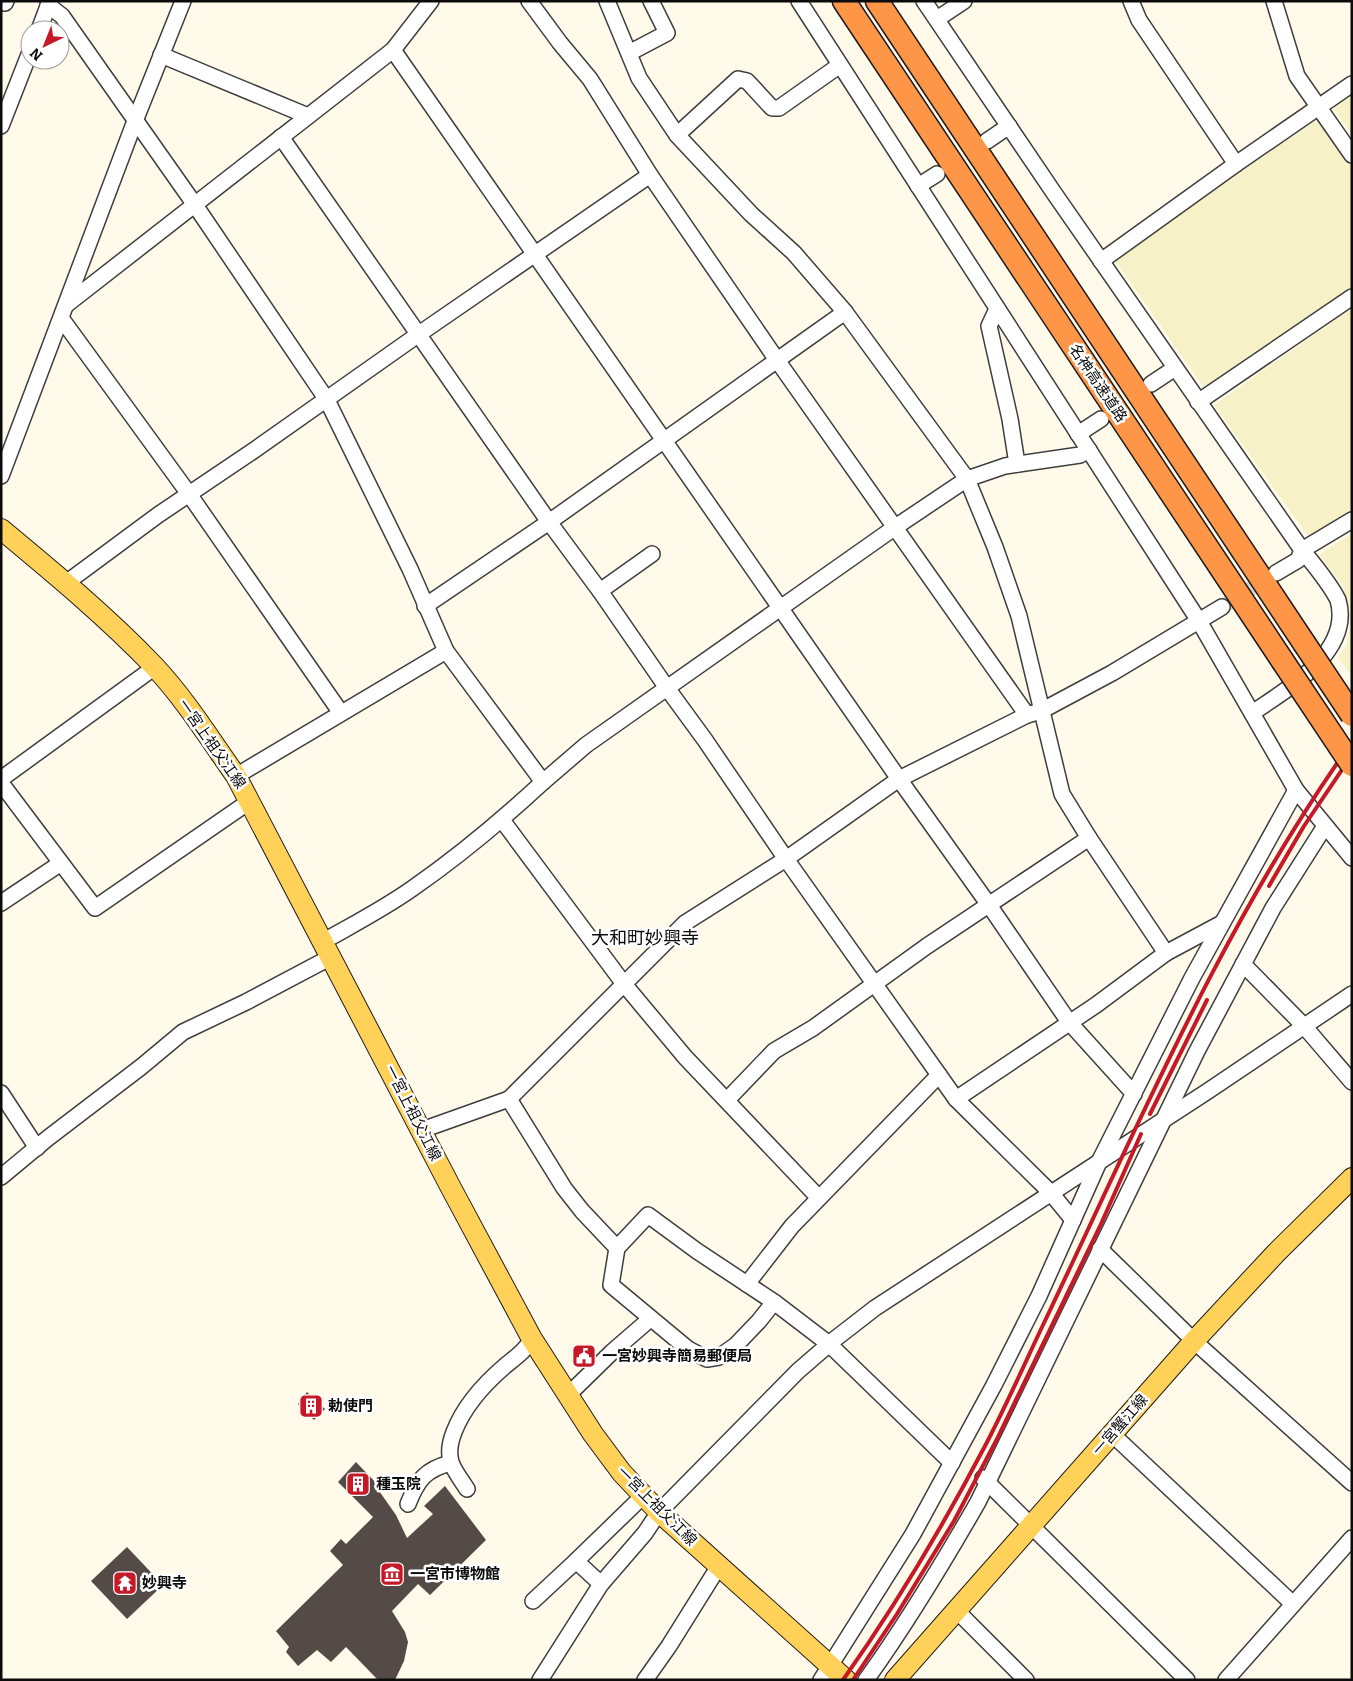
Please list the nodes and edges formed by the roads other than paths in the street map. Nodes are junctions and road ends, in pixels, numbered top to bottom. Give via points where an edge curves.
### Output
1 (183, 1) edge
2 (431, 1) edge
3 (529, 1) edge
4 (607, 1) edge
5 (651, 1) edge
6 (799, 1) edge
7 (844, 1) edge
8 (877, 1) edge
9 (924, 1) edge
10 (964, 1) edge
11 (1131, 1) edge
12 (1274, 1) edge
13 (49, 3) edge
14 (615, 8) edge
15 (937, 19) junction
16 (43, 20) edge
17 (393, 50) junction
18 (629, 53) junction
19 (161, 56) junction
20 (840, 65) junction
21 (23, 70) edge
22 (1352, 84) edge
23 (1318, 107) junction
24 (308, 116) junction
25 (135, 121) junction
26 (1, 126) edge
27 (1009, 126) junction
28 (676, 135) junction
29 (282, 137) junction
30 (987, 140) dead end
31 (1352, 155) edge
32 (1236, 164) junction
33 (937, 174) dead end
34 (650, 175) junction
35 (918, 186) junction
36 (195, 205) junction
37 (534, 254) junction
38 (1101, 261) junction
39 (1352, 297) edge
40 (997, 309) junction
41 (64, 311) junction
42 (845, 312) junction
43 (419, 334) junction
44 (777, 360) junction
45 (1175, 368) junction
46 (1151, 384) dead end
47 (327, 400) junction
48 (1198, 402) junction
49 (1101, 418) dead end
50 (1078, 434) junction
51 (663, 440) junction
52 (1089, 450) junction
53 (1017, 464) junction
54 (1, 476) edge
55 (967, 479) junction
56 (189, 494) junction
57 (1352, 520) edge
58 (549, 522) junction
59 (894, 528) junction
60 (1, 530) edge
61 (1302, 550) junction
62 (652, 554) dead end
63 (1276, 573) tunnel mouth
64 (66, 583) junction
65 (600, 591) junction
66 (425, 606) junction
67 (1222, 607) tunnel mouth
68 (781, 609) junction
69 (1199, 621) junction
70 (446, 651) junction
71 (155, 667) junction
72 (667, 688) junction
73 (340, 713) junction
74 (1034, 713) junction
75 (1252, 713) junction
76 (1352, 715) edge
77 (1352, 765) edge
78 (236, 776) junction
79 (1, 779) edge
80 (899, 779) junction
81 (1, 782) edge
82 (543, 782) junction
83 (1296, 790) junction
84 (250, 801) junction
85 (502, 820) junction
86 (1325, 826) junction
87 (1089, 838) junction
88 (1352, 858) edge
89 (786, 859) junction
90 (61, 863) junction
91 (1, 903) edge
92 (990, 904) junction
93 (1222, 923) junction
94 (328, 949) junction
95 (1166, 953) junction
96 (1243, 964) junction
97 (624, 984) junction
98 (874, 984) junction
99 (1352, 994) edge
100 (1069, 1022) junction
101 (1304, 1026) junction
102 (939, 1075) junction
103 (1352, 1082) edge
104 (1, 1093) edge
105 (1134, 1094) junction
106 (509, 1099) junction
107 (956, 1099) junction
108 (727, 1100) junction
109 (1165, 1119) junction
110 (422, 1130) junction
111 (37, 1148) junction
112 (1099, 1162) junction
113 (1, 1177) edge
114 (1352, 1178) edge
115 (1051, 1192) junction
116 (820, 1198) junction
117 (1073, 1220) junction
118 (617, 1248) junction
119 (1100, 1250) junction
120 (746, 1284) junction
121 (774, 1302) junction
122 (650, 1319) junction
123 (532, 1339) junction
124 (1194, 1341) junction
125 (829, 1344) junction
126 (567, 1396) junction
127 (1112, 1434) junction
128 (952, 1462) junction
129 (451, 1463) junction
130 (985, 1480) junction
131 (1352, 1483) edge
132 (467, 1489) dead end
133 (643, 1496) junction
134 (408, 1504) dead end
135 (659, 1512) junction
136 (1032, 1524) junction
137 (1352, 1538) edge
138 (576, 1561) junction
139 (719, 1566) junction
140 (601, 1584) junction
141 (534, 1601) dead end
142 (1293, 1604) junction
143 (956, 1610) junction
144 (826, 1673) edge
145 (540, 1680) edge
146 (645, 1680) edge
147 (846, 1680) edge
148 (866, 1680) edge
149 (895, 1680) edge
150 (1026, 1680) edge
151 (1187, 1680) edge
152 (1226, 1680) edge

1 - 19 street
2 - 17 street
3 - 34 street via 590,79
4 - 14 street
5 - 18 street via 667,33
6 - 20 street
7 - 77 highway, 名神高速道路, bridge
8 - 76 highway, 名神高速道路, bridge
9 - 15 street
10 - 15 street
11 - 32 street via 1139,20
12 - 23 street via 1297,76
13 - 16 street
13 - 25 street via 62,16
14 - 18 street
15 - 27 street
17 - 24 street
17 - 37 street
18 - 28 street via 639,78
19 - 24 street
19 - 25 street
20 - 28 street via 779,108 772,108 748,81 738,79
20 - 35 street
21 - 26 street
22 - 23 street
23 - 31 street
23 - 32 street
24 - 29 street
25 - 36 street
25 - 41 street
27 - 30 street
27 - 38 street
28 - 42 street via 751,214 794,253
29 - 36 street
29 - 43 street
32 - 38 street
33 - 35 street
34 - 37 street
34 - 44 street
35 - 40 street
36 - 41 street
36 - 47 street
37 - 43 street
37 - 51 street
38 - 45 street
39 - 48 street
40 - 50 street
40 - 53 street via 989,326
41 - 54 street
41 - 56 street
42 - 44 street
42 - 55 street
43 - 47 street
43 - 58 street
44 - 51 street
44 - 59 street
45 - 46 street
45 - 48 street
47 - 56 street
47 - 66 street
48 - 61 street
49 - 50 street
50 - 52 street
51 - 58 street
51 - 68 street
52 - 53 street via 1080,456
52 - 69 street
53 - 55 street
55 - 59 street
55 - 74 street via 1019,616
56 - 64 street
56 - 73 street
57 - 61 street
58 - 65 street
58 - 66 street
59 - 68 street
59 - 74 street
60 - 64 main road, 一宮上祖父江線
61 - 63 street via 1298,560
61 - 75 street via 1338,601 1342,616 1341,634 1333,650 1313,672
62 - 65 street
64 - 71 main road, 一宮上祖父江線
65 - 72 street
66 - 70 street
67 - 69 street
68 - 72 street
68 - 80 street
69 - 74 street via 1112,673
69 - 75 street
70 - 73 street
70 - 82 street
71 - 78 main road, 一宮上祖父江線
71 - 79 street
72 - 82 street via 586,745
72 - 89 street
73 - 78 street
74 - 80 street
74 - 87 street via 1062,794
75 - 83 street
78 - 84 main road, 一宮上祖父江線
80 - 89 street
80 - 92 street
81 - 90 street
82 - 85 street
83 - 86 street
83 - 93 street
84 - 90 street via 95,908
84 - 94 main road, 一宮上祖父江線
85 - 94 street
85 - 97 street
86 - 88 street
86 - 96 street via 1273,908
87 - 92 street
87 - 95 street
89 - 97 street via 685,923
89 - 98 street
90 - 91 street
92 - 98 street
92 - 100 street
93 - 95 street
93 - 105 street
94 - 110 main road, 一宮上祖父江線
94 - 111 street via 246,1002 183,1032
95 - 100 street
96 - 101 street
96 - 109 street
97 - 106 street
97 - 108 street via 685,1057
98 - 102 street
98 - 108 street via 813,1028 774,1050
99 - 101 street
100 - 105 street
100 - 107 street
101 - 103 street
101 - 109 street
102 - 107 street
102 - 116 street
104 - 111 street
105 - 112 street
106 - 110 street
106 - 118 street via 564,1188
107 - 115 street
108 - 116 street
109 - 112 street
109 - 119 street
110 - 123 main road, 一宮上祖父江線
111 - 113 street
112 - 115 street
112 - 117 street
114 - 124 main road, 一宮蟹江線
115 - 117 street
115 - 125 street via 875,1308
116 - 120 street via 792,1226
117 - 128 street via 999,1376
118 - 120 street via 648,1215
118 - 122 street via 611,1286
119 - 124 street
119 - 130 street
120 - 121 street
121 - 122 street via 736,1345 719,1357 707,1359 688,1349
121 - 125 street
122 - 126 street
123 - 126 main road, 一宮上祖父江線
123 - 129 street via 524,1351 470,1403 449,1446
124 - 127 main road, 一宮蟹江線
124 - 131 street
125 - 128 street
125 - 135 street via 798,1371
126 - 133 main road, 一宮上祖父江線 via 622,1473
127 - 136 main road, 一宮蟹江線
127 - 142 street
128 - 144 street via 913,1534
129 - 132 street
129 - 134 street via 430,1471 415,1485
130 - 136 street
130 - 148 street via 941,1566
133 - 135 main road, 一宮上祖父江線
133 - 138 street
135 - 139 main road, 一宮上祖父江線
135 - 140 street via 645,1534
136 - 143 main road, 一宮蟹江線
136 - 151 street
137 - 142 street
138 - 140 street
138 - 141 street
139 - 144 main road, 一宮上祖父江線
139 - 146 street
140 - 145 street
142 - 152 street
143 - 149 main road, 一宮蟹江線
143 - 150 street
144 - 147 main road, 一宮上祖父江線

